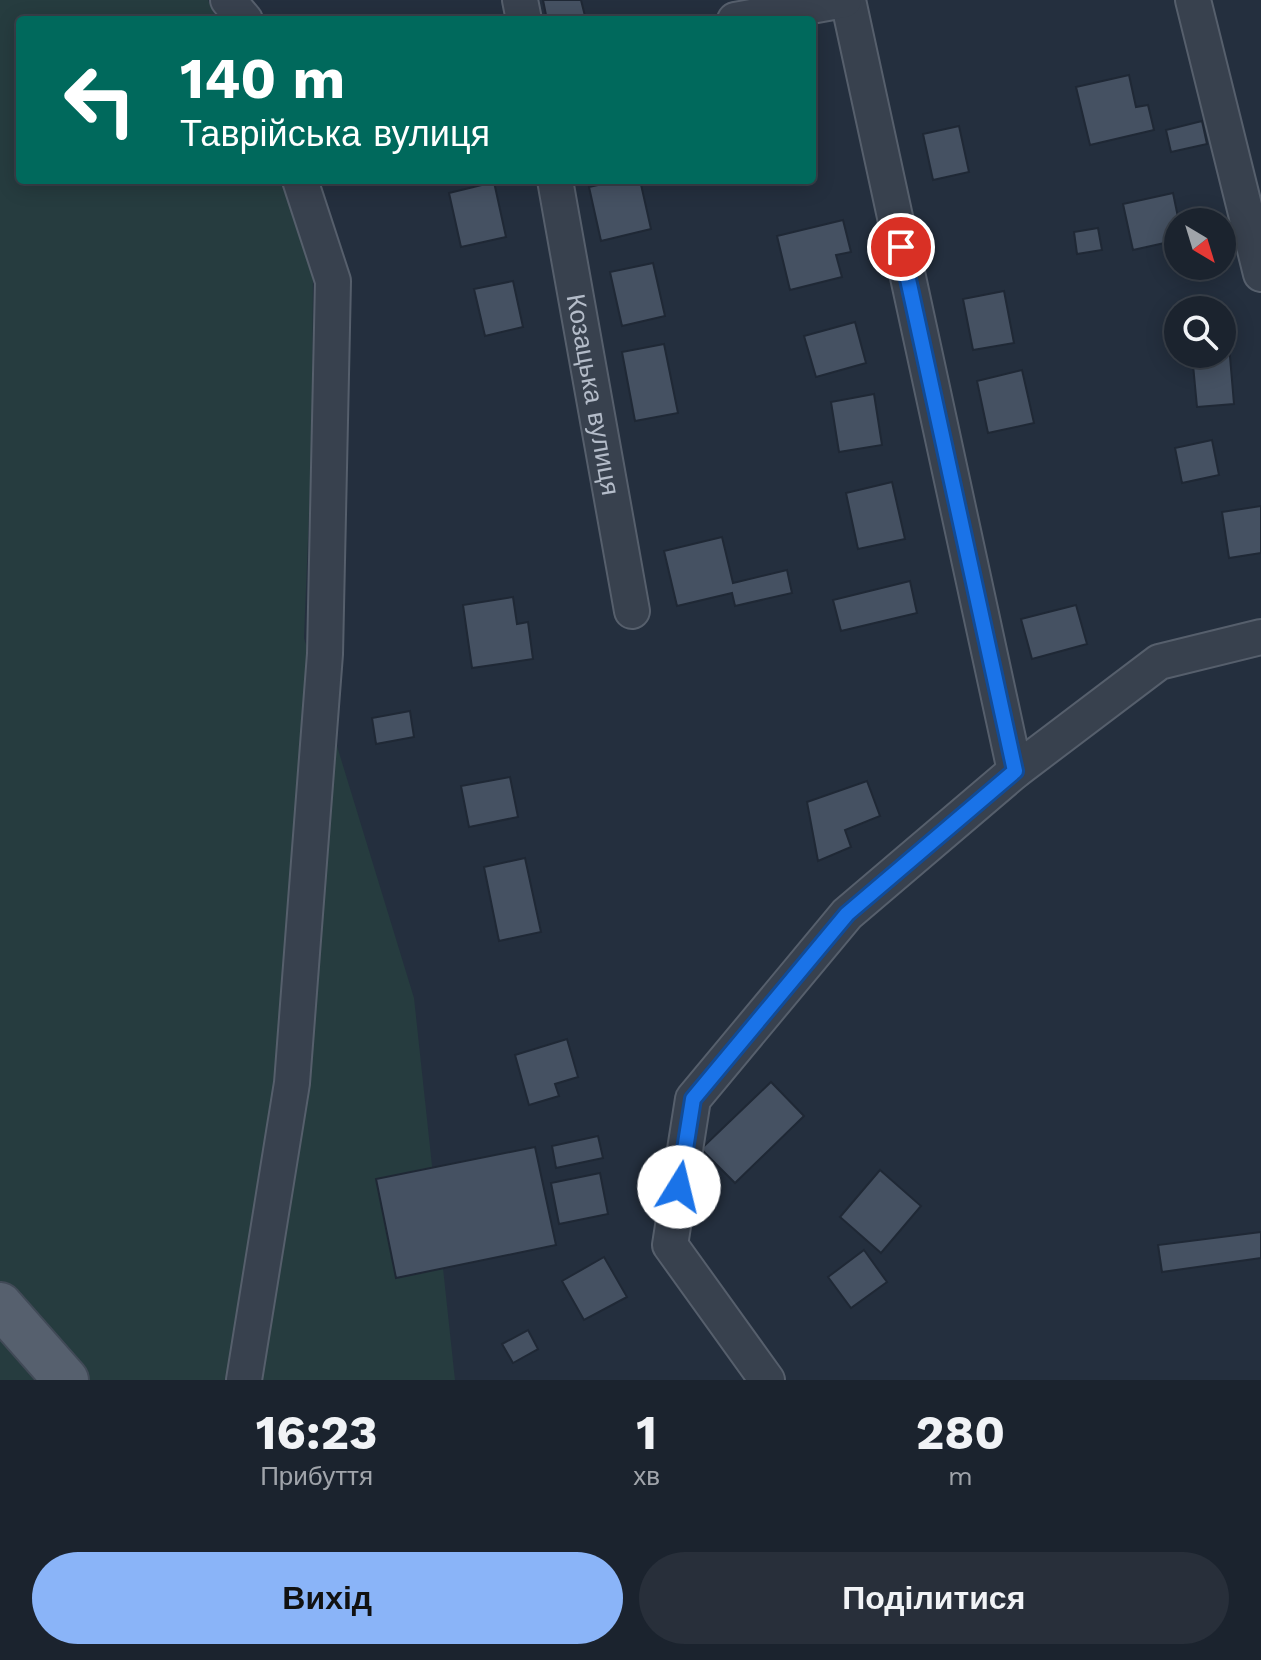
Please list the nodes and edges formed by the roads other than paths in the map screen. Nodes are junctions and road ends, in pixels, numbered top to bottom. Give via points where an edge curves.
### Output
1 (228, 0) edge
2 (846, 0) edge
3 (1193, 0) edge
4 (242, 16) edge
5 (757, 16) edge
6 (301, 184) edge
7 (556, 184) edge
8 (1261, 274) edge
9 (632, 611) dead end
10 (1261, 637) edge
11 (1015, 771) junction
12 (0, 1305) edge
13 (66, 1380) edge
14 (244, 1380) edge
15 (767, 1380) edge

1 - 4 street
2 - 5 street
2 - 11 street
3 - 8 street
6 - 14 street via 333,281 325,654 292,1083
7 - 9 street, Козацька вулиця
10 - 11 street via 1159,662
11 - 15 street via 847,914 693,1099 670,1245
12 - 13 main road

